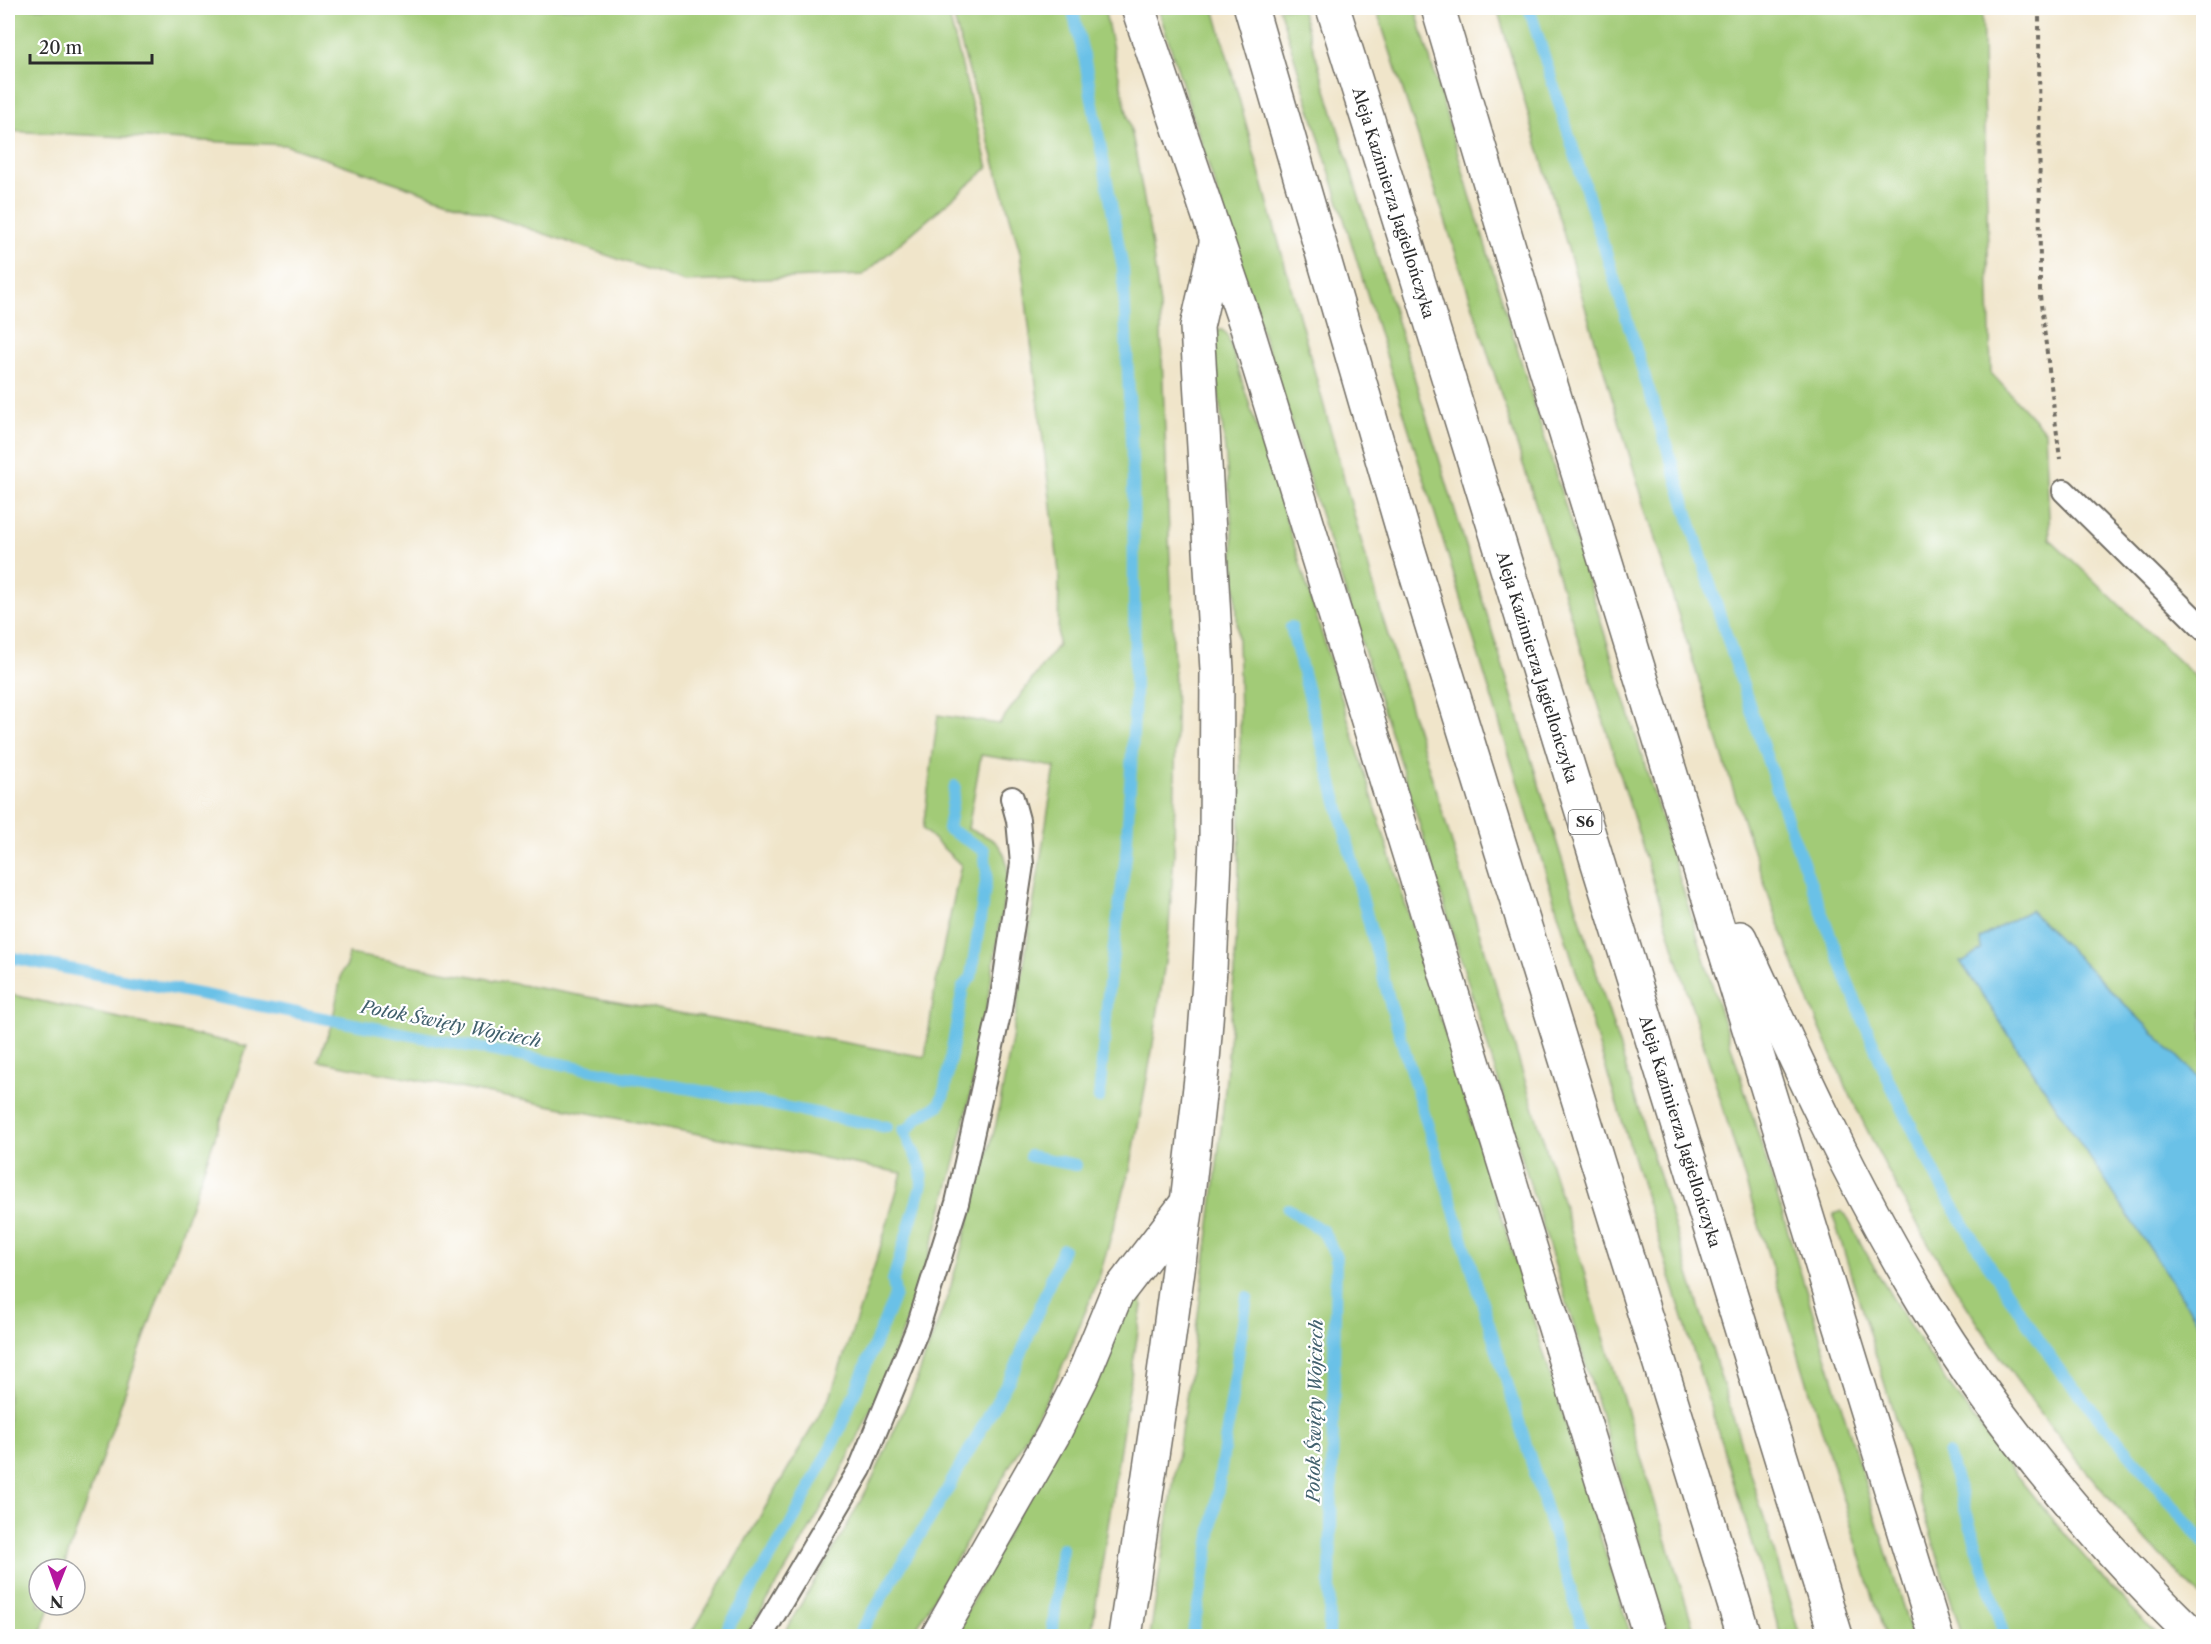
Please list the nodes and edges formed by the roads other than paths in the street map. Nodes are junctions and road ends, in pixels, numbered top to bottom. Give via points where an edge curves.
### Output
1 (1138, 8) edge
2 (1251, 8) edge
3 (1333, 8) edge
4 (1438, 8) edge
5 (1217, 239) junction
6 (2064, 491) road end
7 (2204, 628) edge
8 (1012, 798) dead end
9 (1685, 819) junction
10 (1187, 1203) junction
11 (760, 1636) edge
12 (938, 1636) edge
13 (1125, 1636) edge
14 (1650, 1636) edge
15 (1744, 1636) edge
16 (1836, 1636) edge
17 (1936, 1636) edge
18 (2194, 1636) edge

1 - 5 highway
2 - 15 highway via 1408,548
3 - 16 highway, Aleja Kazimierza Jagiellończyka / S6
4 - 9 highway
5 - 10 highway via 1197,327 1215,638 1216,839 1209,981
5 - 14 highway
6 - 7 lane
8 - 11 lane via 1023,864 1000,1010 957,1203 917,1330 860,1469
9 - 17 highway
9 - 18 highway via 1817,1105 1866,1202 1927,1307 1974,1378 2054,1483 2118,1558
10 - 12 highway via 1116,1295 1053,1435
10 - 13 highway

